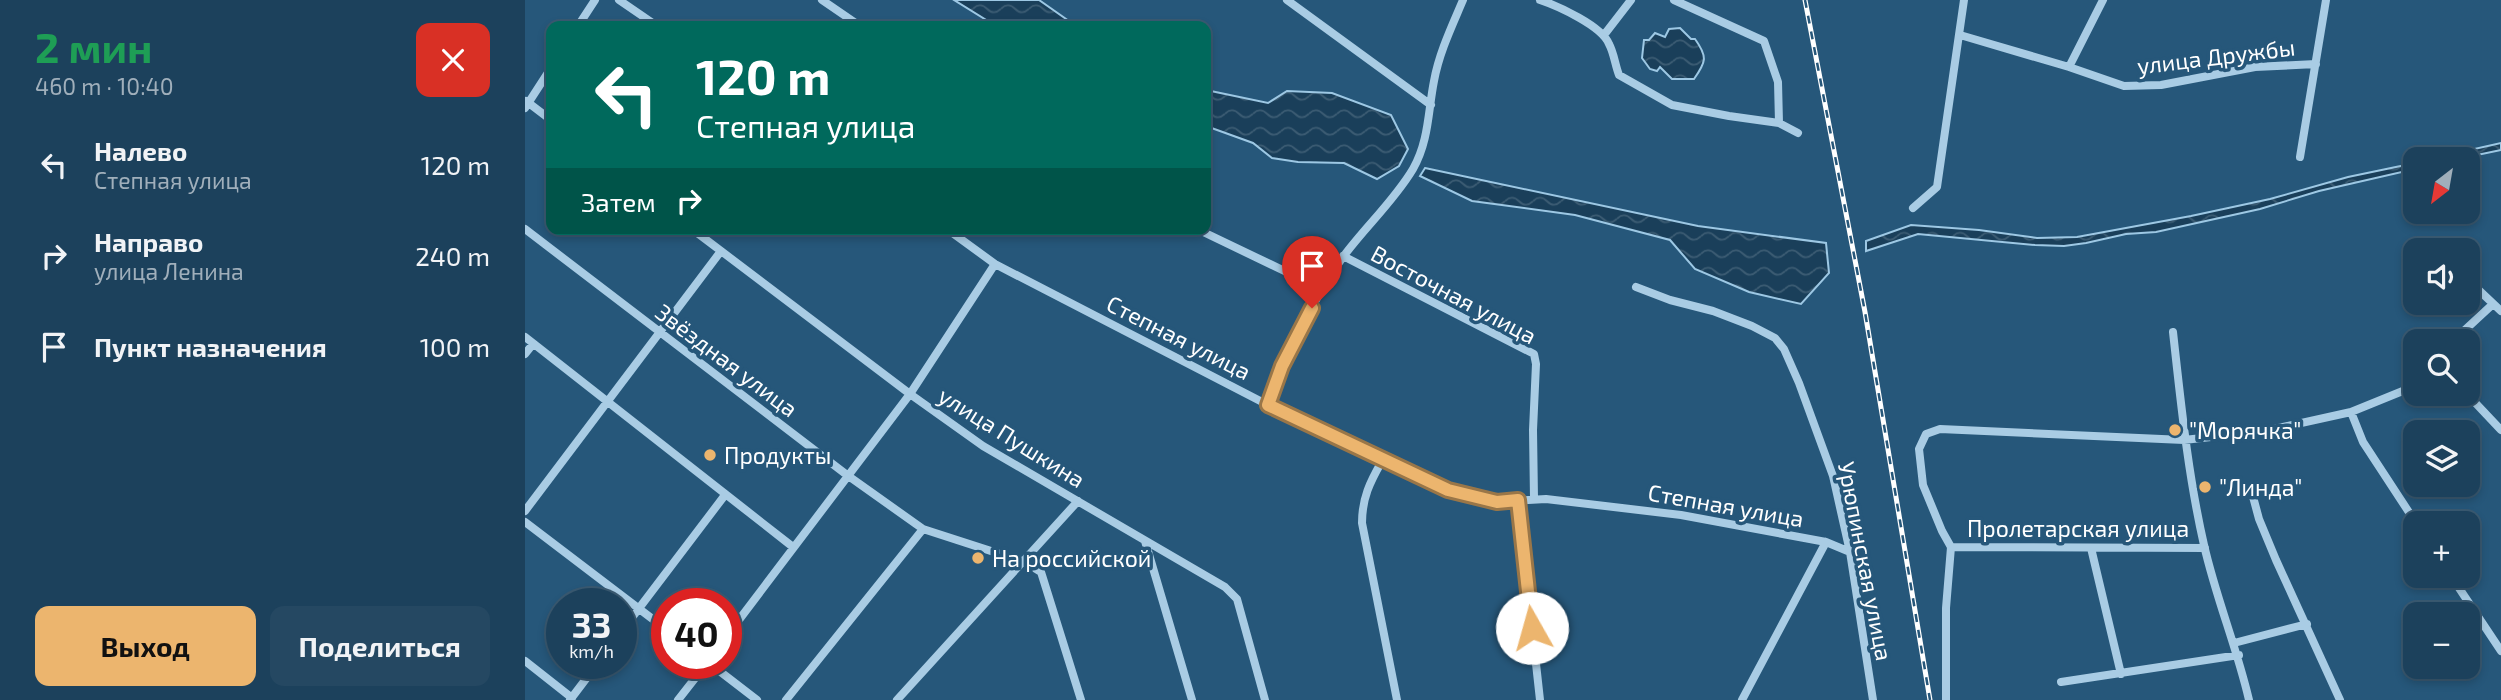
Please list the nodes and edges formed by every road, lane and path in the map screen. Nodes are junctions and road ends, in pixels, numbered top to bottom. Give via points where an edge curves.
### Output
1 (595, 0) edge
2 (619, 0) edge
3 (822, 0) edge
4 (1287, 0) edge
5 (1463, 0) edge
6 (1540, 0) edge
7 (1631, 0) edge
8 (1674, 0) edge
9 (1964, 0) edge
10 (2103, 0) edge
11 (2326, 0) edge
12 (581, 21) edge
13 (650, 21) edge
14 (853, 21) edge
15 (1960, 35) junction
16 (1604, 36) junction
17 (2316, 64) junction
18 (2069, 67) junction
19 (546, 75) edge
20 (526, 104) edge
21 (1431, 104) junction
22 (546, 117) edge
23 (1779, 123) junction
24 (1798, 133) dead end
25 (2300, 157) dead end
26 (1913, 208) dead end
27 (525, 229) edge
28 (700, 235) edge
29 (955, 235) edge
30 (1210, 235) edge
31 (721, 251) junction
32 (1343, 256) junction
33 (995, 264) junction
34 (1636, 287) dead end
35 (1322, 289) junction
36 (2480, 292) edge
37 (2493, 304) junction
38 (2501, 311) edge
39 (2466, 329) edge
40 (2173, 332) dead end
41 (658, 333) junction
42 (525, 337) edge
43 (533, 344) junction
44 (525, 354) edge
45 (2403, 391) edge
46 (910, 394) junction
47 (606, 401) junction
48 (1268, 405) junction
49 (2478, 406) edge
50 (2351, 412) junction
51 (2501, 430) edge
52 (2184, 440) junction
53 (1382, 461) junction
54 (848, 475) junction
55 (2252, 493) dead end
56 (725, 495) junction
57 (1534, 499) junction
58 (1518, 500) junction
59 (1078, 501) junction
60 (525, 510) edge
61 (2408, 511) edge
62 (525, 522) edge
63 (923, 529) junction
64 (1145, 541) junction
65 (1826, 542) junction
66 (793, 547) junction
67 (1951, 547) junction
68 (2091, 548) junction
69 (2205, 548) junction
70 (1850, 552) junction
71 (1025, 562) junction
72 (2459, 588) edge
73 (639, 608) junction
74 (637, 611) edge
75 (742, 616) edge
76 (651, 617) edge
77 (2307, 624) junction
78 (2234, 643) junction
79 (2501, 651) edge
80 (2238, 655) junction
81 (525, 661) edge
82 (2121, 674) junction
83 (585, 679) edge
84 (695, 679) edge
85 (729, 679) edge
86 (2061, 682) dead end
87 (571, 699) edge
88 (678, 700) edge
89 (757, 700) edge
90 (786, 700) edge
91 (897, 700) edge
92 (1081, 700) edge
93 (1192, 700) edge
94 (1265, 700) edge
95 (1398, 700) edge
96 (1541, 700) edge
97 (1742, 700) edge
98 (1873, 700) edge
99 (1946, 700) edge
100 (2249, 700) edge
101 (2340, 700) edge

1 - 12 street
2 - 13 street
3 - 14 street
4 - 21 street
5 - 21 street via 1445,43
6 - 16 street via 1561,7
7 - 16 street
8 - 23 street via 1764,41 1778,82
9 - 15 street
10 - 18 street
11 - 17 street
15 - 18 street, улица Дружбы
15 - 26 street via 1937,187
16 - 23 street via 1619,75 1672,105
17 - 18 street, улица Дружбы via 2255,66 2161,85 2124,86
17 - 25 street
19 - 20 street
20 - 22 street
21 - 32 street via 1428,128 1413,169
23 - 24 street
27 - 41 street, Звёздная улица
28 - 31 street, улица Пушкина
29 - 33 street, Степная улица
30 - 35 street
31 - 41 street
31 - 46 street, улица Пушкина
32 - 35 street
32 - 57 street, Восточная улица via 1534,355
33 - 46 street
33 - 48 street, Степная улица
34 - 70 street, Урюпинская улица via 1752,326 1775,338 1784,349 1833,476
35 - 48 street via 1282,366
36 - 37 street
37 - 38 street
37 - 39 street
40 - 52 street
41 - 47 street
41 - 54 street, Звёздная улица
42 - 43 street
43 - 44 street
43 - 47 street
45 - 50 street
46 - 54 street
46 - 59 street, улица Пушкина via 983,446
47 - 56 street
47 - 60 street
48 - 53 street, Степная улица
49 - 51 street
50 - 52 street via 2265,431
50 - 61 street via 2363,442
52 - 67 street via 1940,429 1926,434 1919,449 1923,485
52 - 69 street
53 - 58 street, Степная улица via 1448,490 1497,502
53 - 95 street via 1366,488 1362,523
54 - 63 street, Звёздная улица
54 - 66 street
55 - 77 street via 2263,529
56 - 66 street
56 - 73 street
57 - 58 street, Степная улица
57 - 65 street, Степная улица via 1681,514
58 - 96 street
59 - 64 street, улица Пушкина
59 - 71 street
62 - 73 street
63 - 71 street, Звёздная улица
63 - 90 street
64 - 93 street
64 - 94 street, улица Пушкина via 1225,587 1237,599
65 - 70 street, Степная улица
65 - 97 street
66 - 75 street
67 - 68 street, Пролетарская улица
67 - 99 street
68 - 69 street, Пролетарская улица
68 - 82 street
69 - 78 street
70 - 98 street, Урюпинская улица
71 - 91 street
71 - 92 street via 1041,572
72 - 79 street
73 - 74 street
73 - 76 street
77 - 78 street
77 - 101 street
78 - 80 street
80 - 82 street
80 - 100 street
81 - 87 street
82 - 86 street
83 - 87 street
84 - 88 street
85 - 89 street

